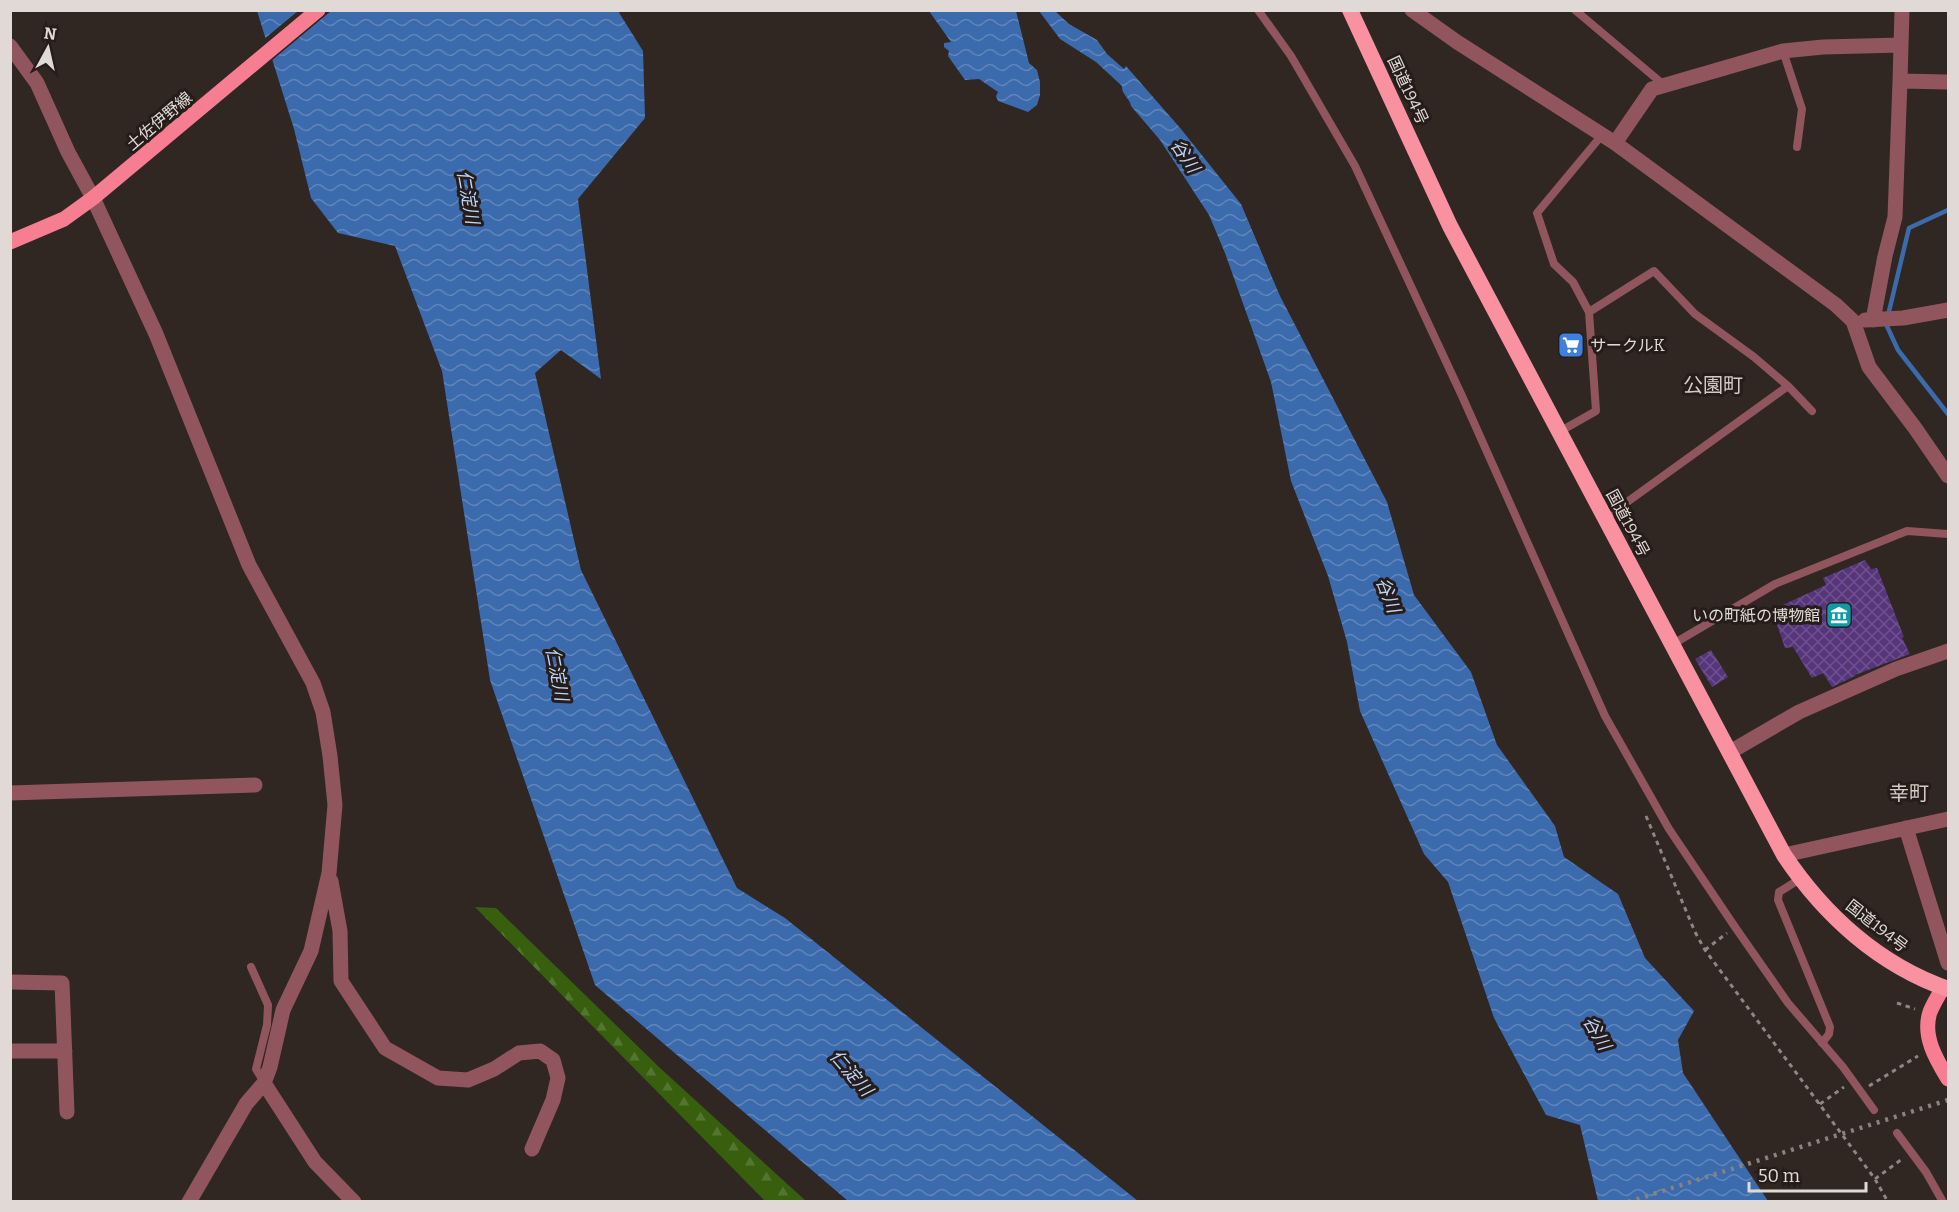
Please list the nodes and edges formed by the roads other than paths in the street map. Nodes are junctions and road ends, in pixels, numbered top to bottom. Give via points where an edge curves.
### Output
1 (318, 10) edge
2 (1258, 10) edge
3 (1350, 10) edge
4 (1412, 10) edge
5 (1575, 10) edge
6 (1902, 10) edge
7 (1901, 45) junction
8 (10, 46) edge
9 (1783, 51) junction
10 (1900, 81) junction
11 (1948, 82) edge
12 (1665, 85) junction
13 (1609, 139) junction
14 (1797, 147) dead end
15 (93, 198) junction
16 (10, 242) edge
17 (1948, 310) edge
18 (1589, 312) junction
19 (1873, 320) junction
20 (1853, 321) junction
21 (1788, 386) junction
22 (1812, 411) dead end
23 (1559, 432) junction
24 (1948, 476) edge
25 (1605, 518) junction
26 (1948, 534) edge
27 (1672, 644) junction
28 (1948, 651) edge
29 (1730, 752) junction
30 (255, 785) dead end
31 (10, 793) edge
32 (1948, 819) edge
33 (1906, 828) junction
34 (1784, 855) junction
35 (329, 873) junction
36 (1800, 879) junction
37 (1948, 963) edge
38 (251, 967) dead end
39 (10, 982) edge
40 (1947, 984) edge
41 (1822, 1043) junction
42 (10, 1051) edge
43 (64, 1051) junction
44 (1948, 1078) edge
45 (264, 1083) junction
46 (1874, 1110) dead end
47 (67, 1112) dead end
48 (1897, 1133) dead end
49 (532, 1149) dead end
50 (189, 1202) edge
51 (354, 1202) edge
52 (1943, 1202) edge

1 - 15 main road, 土佐伊野線
2 - 41 lane via 1291,56 1355,166 1605,716 1669,829 1788,1003
3 - 23 highway, 国道194号 via 1450,226
4 - 13 street
5 - 12 lane
6 - 7 street
7 - 9 street
7 - 10 street
8 - 15 street via 37,82
9 - 12 street
9 - 14 lane via 1802,109
10 - 11 street
10 - 19 street via 1895,217
12 - 13 street via 1652,89
13 - 18 lane via 1537,213 1554,264 1573,282
13 - 20 street via 1798,276
15 - 16 main road, 土佐伊野線 via 64,219
15 - 35 street via 156,334 249,566 313,683 323,712 335,805
17 - 19 street
18 - 21 lane via 1654,271 1695,314
18 - 23 lane via 1596,411
19 - 20 street
20 - 24 street via 1869,367
21 - 22 lane
21 - 25 lane
23 - 25 highway, 国道194号
25 - 27 highway, 国道194号
26 - 27 lane via 1907,531 1786,579
27 - 29 highway, 国道194号
28 - 29 street via 1896,669 1799,712
29 - 34 highway, 国道194号
30 - 31 street
32 - 33 street
33 - 34 street
33 - 37 street
34 - 36 highway, 国道194号
35 - 45 street via 311,951 283,1010
35 - 49 street via 340,931 341,981 385,1048 438,1078 468,1080 519,1053 540,1052 553,1060 558,1078 553,1100
36 - 40 highway, 国道194号 via 1836,919 1877,952 1915,975
36 - 41 lane via 1779,892 1778,900 1830,1027
38 - 45 lane via 268,1005 256,1069
39 - 43 street via 62,983
40 - 44 main road via 1929,1014 1928,1033 1932,1051
41 - 46 lane
42 - 43 street
43 - 47 street
45 - 50 street via 246,1104
45 - 51 street via 315,1162
48 - 52 lane

